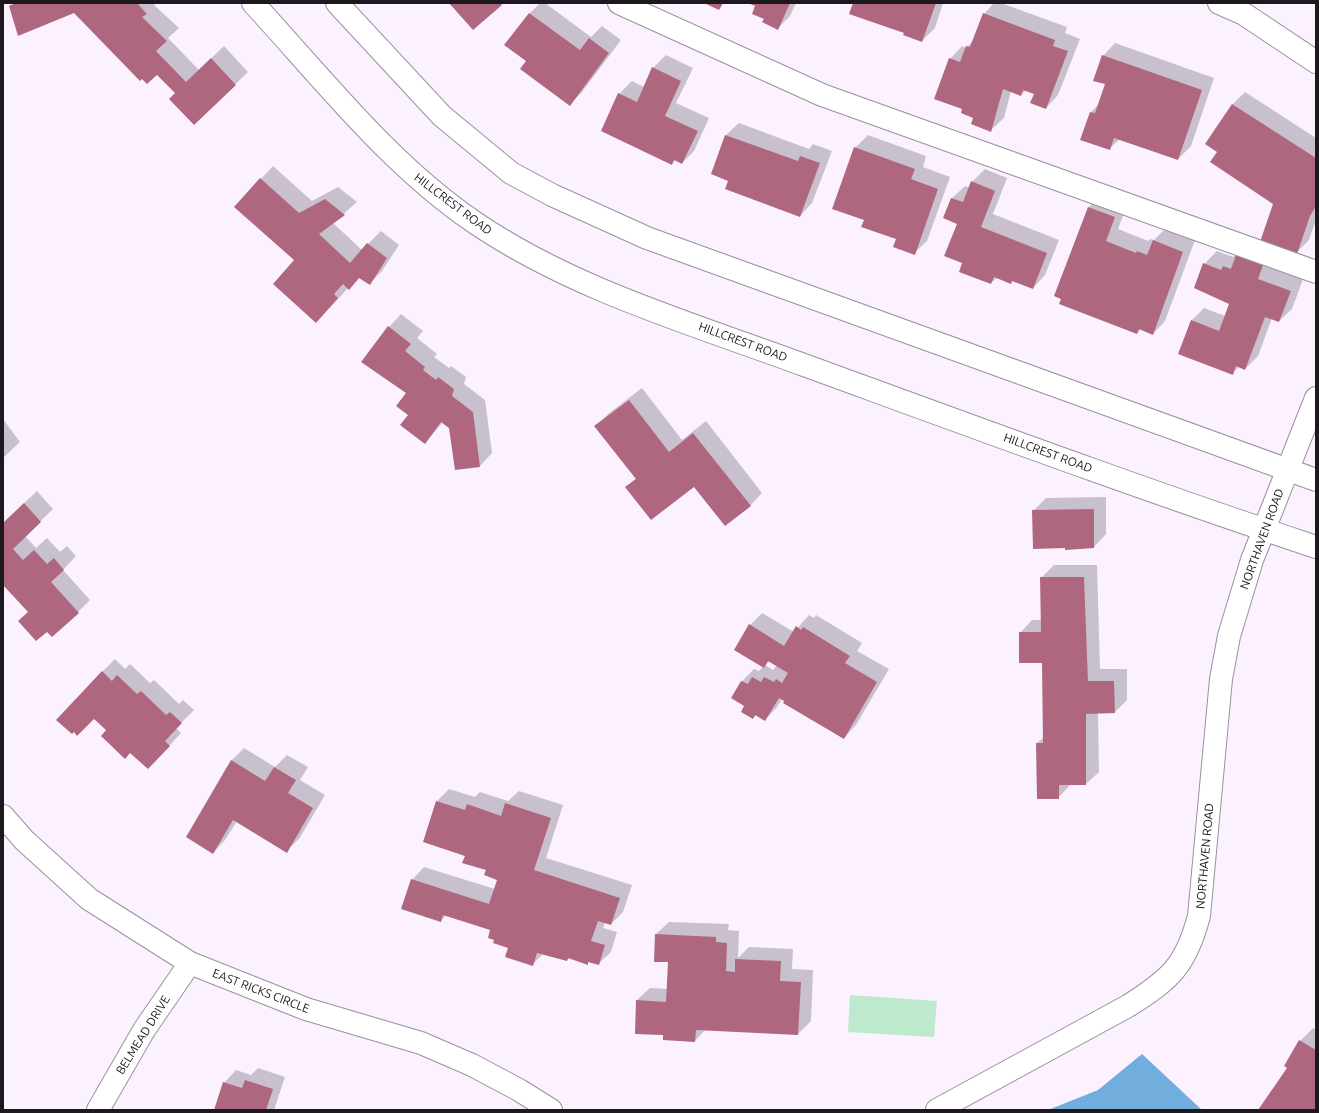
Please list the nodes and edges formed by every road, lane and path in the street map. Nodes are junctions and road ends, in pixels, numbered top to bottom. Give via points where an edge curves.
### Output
1 (253, 3) edge
2 (337, 3) edge
3 (620, 3) edge
4 (1219, 3) edge
5 (1247, 9) edge
6 (1316, 62) edge
7 (1316, 272) edge
8 (1316, 398) edge
9 (1287, 470) junction
10 (1316, 480) edge
11 (1263, 529) junction
12 (1316, 547) edge
13 (3, 816) edge
14 (190, 963) junction
15 (98, 1110) edge
16 (551, 1110) edge
17 (937, 1110) edge

1 - 11 main road, HILLCREST ROAD via 391,154 439,196 516,249 564,274 622,298 918,407
2 - 9 main road via 442,116 511,172 552,195 647,238
3 - 7 main road via 822,95
4 - 5 main road
5 - 6 main road
8 - 9 main road, NORTHAVEN ROAD
9 - 10 main road
9 - 11 main road, NORTHAVEN ROAD
11 - 12 main road, HILLCREST ROAD
11 - 17 main road, NORTHAVEN ROAD via 1229,636 1223,672 1199,916 1184,958 1173,974 1128,1006
13 - 14 main road, EAST RICKS CIRCLE via 24,840 90,899
14 - 15 main road, BELMEAD DRIVE via 144,1030
14 - 16 main road, EAST RICKS CIRCLE via 306,1009 421,1043 472,1065

